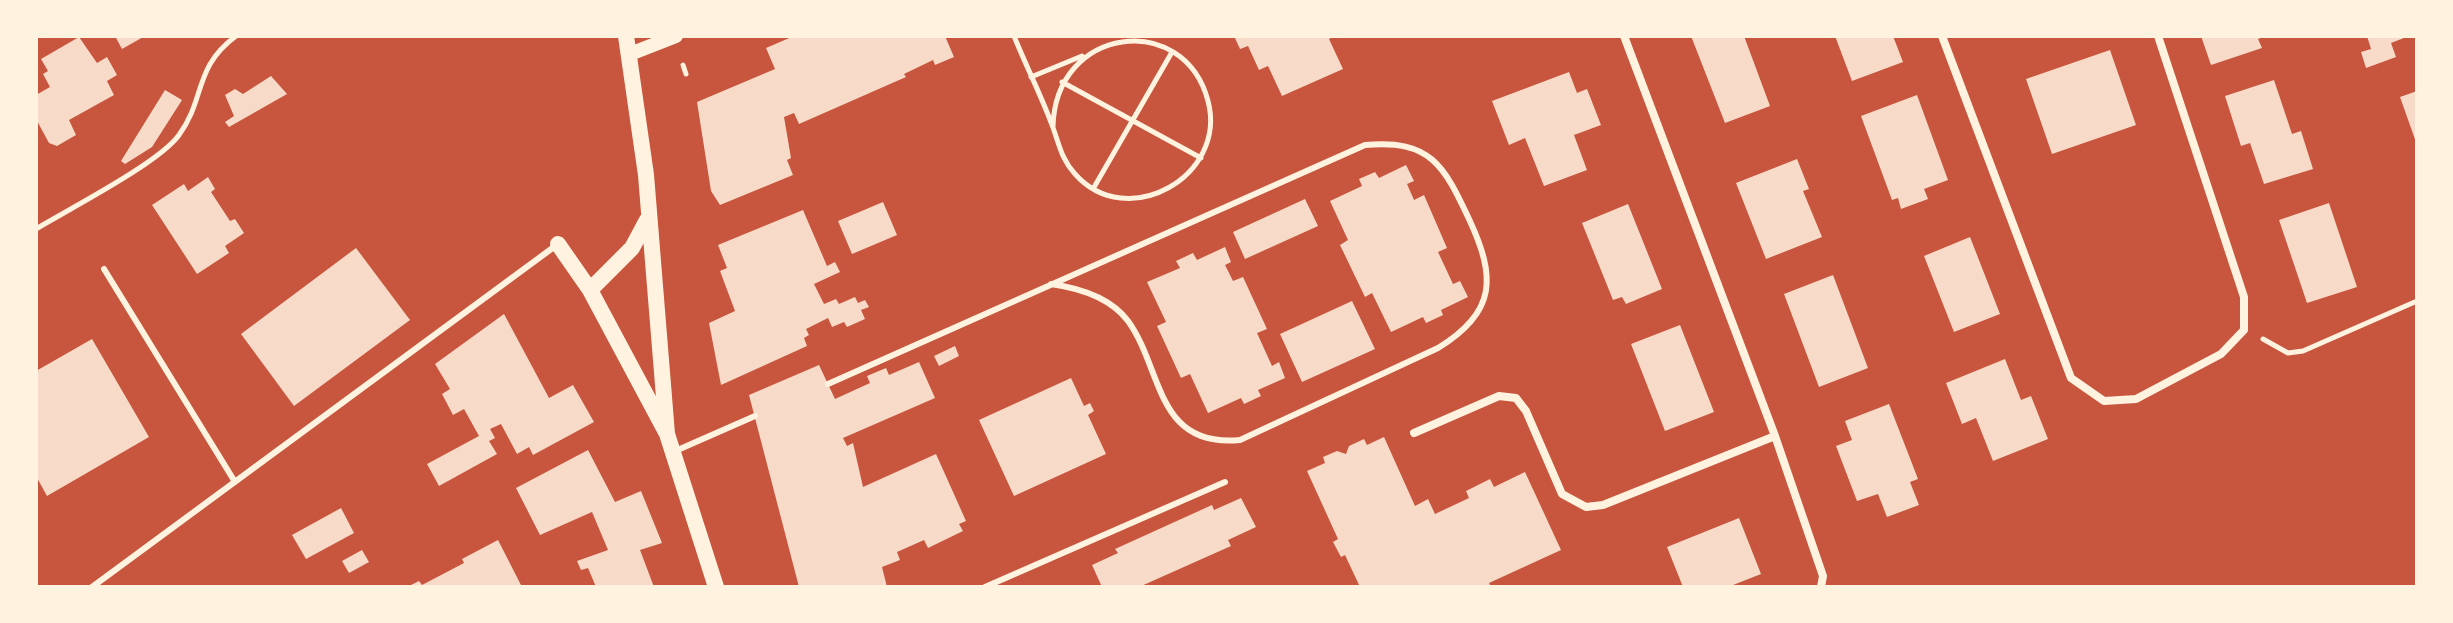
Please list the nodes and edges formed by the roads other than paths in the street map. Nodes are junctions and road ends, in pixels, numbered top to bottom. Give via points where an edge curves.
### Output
1 (626, 36) edge
2 (676, 36) edge
3 (1624, 36) edge
4 (1942, 36) edge
5 (2158, 36) edge
6 (630, 54) junction
7 (647, 220) junction
8 (558, 244) joint
9 (104, 269) dead end
10 (1051, 284) junction
11 (590, 290) junction
12 (828, 384) dead end
13 (755, 416) dead end
14 (1414, 433) dead end
15 (667, 434) junction
16 (1775, 436) junction
17 (673, 452) junction
18 (235, 482) junction
19 (1225, 482) dead end
20 (92, 587) edge
21 (716, 587) edge
22 (985, 587) edge
23 (1821, 587) edge

1 - 6 main road
2 - 6 street
3 - 16 street
4 - 5 street via 2071,378 2104,401 2136,399 2221,354 2244,330 2244,297
6 - 7 main road
7 - 11 main road via 632,248
7 - 15 main road
8 - 11 main road
8 - 18 lane
9 - 18 lane
10 - 10 lane via 1365,145 1385,143 1414,150 1446,170 1486,257 1487,285 1479,311 1460,334 1240,440 1221,442 1183,424 1164,405 1129,322 1115,308 1092,294
10 - 12 lane
11 - 15 main road
13 - 17 lane
14 - 16 street via 1499,396 1516,398 1562,494 1586,507 1603,505
15 - 17 main road
16 - 23 street via 1823,576
17 - 21 main road
18 - 20 lane
19 - 22 lane

